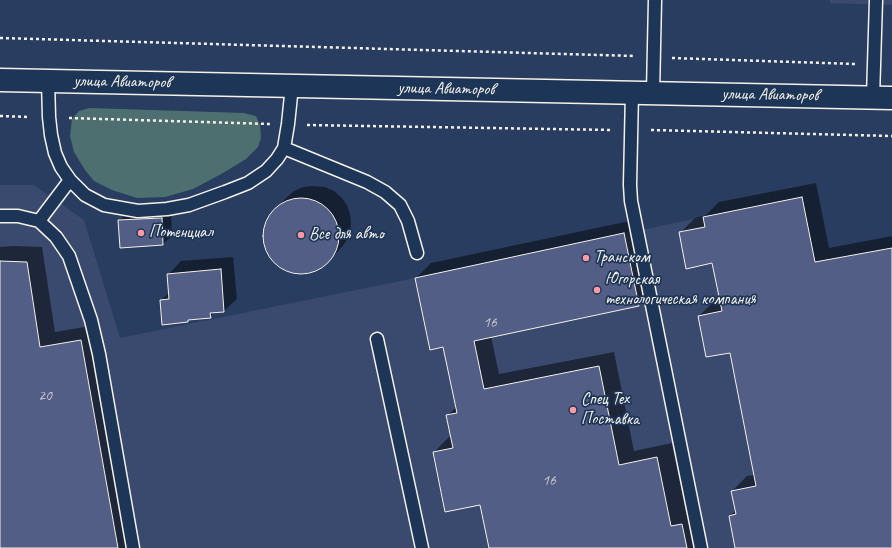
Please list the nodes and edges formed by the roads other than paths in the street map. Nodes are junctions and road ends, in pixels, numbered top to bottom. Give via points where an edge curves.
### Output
1 (655, 0) edge
2 (876, 0) edge
3 (0, 80) edge
4 (48, 81) junction
5 (292, 86) junction
6 (642, 93) junction
7 (883, 97) edge
8 (284, 148) junction
9 (70, 180) junction
10 (0, 216) edge
11 (39, 221) junction
12 (417, 253) dead end
13 (377, 339) dead end
14 (133, 548) edge
15 (422, 548) edge
16 (701, 548) edge

1 - 6 lane via 653,57
2 - 7 lane via 874,64
3 - 4 main road, улица Авиаторов
4 - 5 main road, улица Авиаторов
4 - 9 lane via 51,135 55,153
5 - 6 main road, улица Авиаторов
5 - 8 lane
6 - 7 main road, улица Авиаторов
6 - 16 lane via 631,130 631,202
8 - 9 lane via 266,171 248,183 189,205 167,209 138,211 104,205 85,195
8 - 12 lane via 386,192 400,205 408,221
9 - 11 lane
10 - 11 lane via 18,216
11 - 14 lane via 56,237 69,256 91,320
13 - 15 lane

